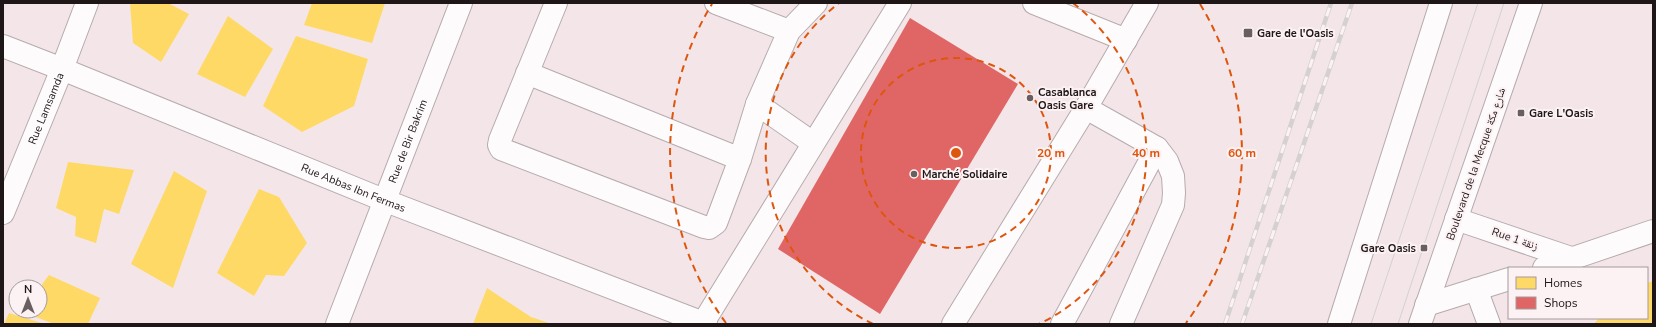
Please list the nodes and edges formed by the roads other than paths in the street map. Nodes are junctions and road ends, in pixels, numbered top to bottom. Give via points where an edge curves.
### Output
1 (87, 3) edge
2 (461, 3) edge
3 (556, 3) edge
4 (716, 3) edge
5 (816, 3) edge
6 (900, 3) edge
7 (1034, 3) edge
8 (1147, 3) edge
9 (1441, 3) edge
10 (1531, 3) edge
11 (789, 31) junction
12 (1126, 40) junction
13 (3, 46) edge
14 (62, 69) junction
15 (527, 73) junction
16 (757, 104) junction
17 (1086, 108) junction
18 (813, 143) junction
19 (1157, 148) junction
20 (740, 159) junction
21 (386, 201) junction
22 (3, 213) edge
23 (1456, 219) junction
24 (1653, 231) edge
25 (1574, 259) junction
26 (1547, 267) edge
27 (1508, 279) edge
28 (1476, 289) junction
29 (1423, 314) edge
30 (705, 323) edge
31 (337, 324) edge
32 (953, 324) edge
33 (1062, 324) edge
34 (1121, 324) edge
35 (1339, 324) edge
36 (1489, 324) edge

1 - 14 street, Rue Lamsamda
2 - 21 street, Rue de Bir Bakrim
3 - 15 street
4 - 11 street
5 - 11 street
6 - 18 street
7 - 12 street
8 - 12 street
9 - 35 street
10 - 23 street, Boulevard de la Mecque شارع مكة
11 - 16 street
12 - 17 street
13 - 14 street, Rue Abbas Ibn Fermas
14 - 21 street, Rue Abbas Ibn Fermas
14 - 22 street, Rue Lamsamda
15 - 20 street
15 - 20 street via 500,140 501,149 709,228 716,223
16 - 18 street
16 - 20 street
17 - 19 street
17 - 32 street
18 - 30 street
19 - 33 street
19 - 34 street via 1173,176 1173,205
21 - 30 street, Rue Abbas Ibn Fermas
21 - 31 street, Rue de Bir Bakrim
23 - 25 street, Rue 1 زنقة
23 - 29 street, Boulevard de la Mecque شارع مكة
24 - 25 street
25 - 26 street
27 - 28 street
28 - 29 street
28 - 36 street

